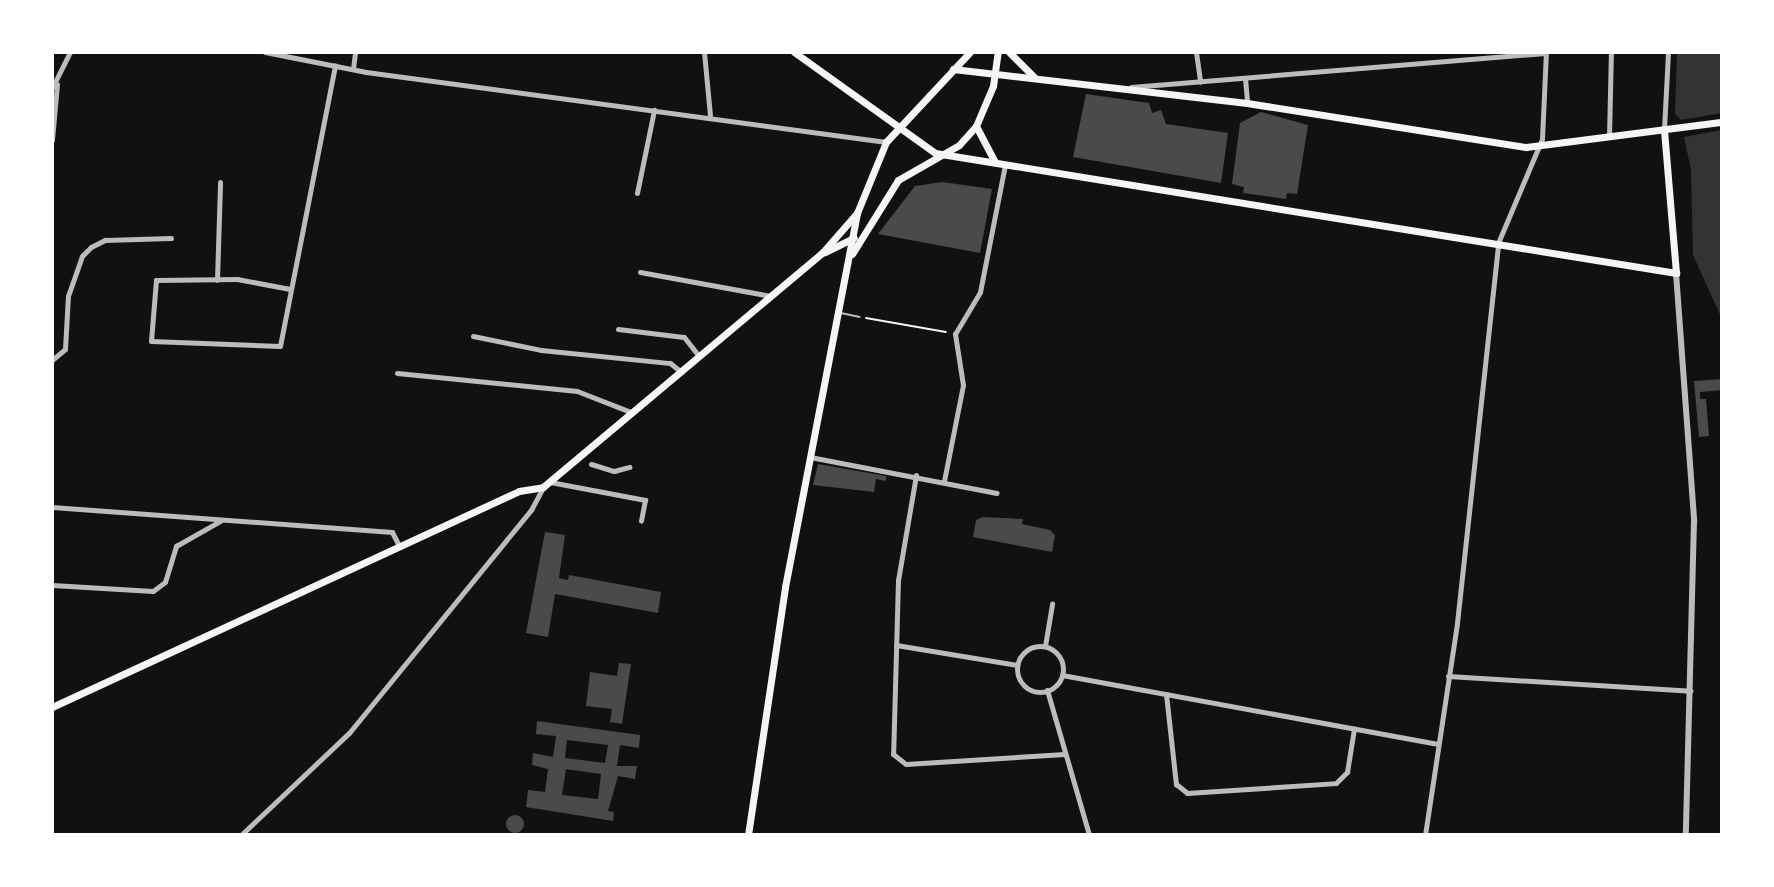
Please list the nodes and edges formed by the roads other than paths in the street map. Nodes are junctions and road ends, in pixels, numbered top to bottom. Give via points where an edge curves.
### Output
1 (70, 52) edge
2 (265, 52) edge
3 (355, 52) edge
4 (704, 52) edge
5 (794, 52) edge
6 (970, 52) edge
7 (998, 52) edge
8 (1009, 52) edge
9 (1196, 52) edge
10 (1611, 52) edge
11 (1668, 52) edge
12 (1546, 53) edge
13 (335, 65) junction
14 (353, 69) junction
15 (953, 69) junction
16 (979, 71) junction
17 (995, 72) junction
18 (1034, 77) junction
19 (1245, 78) junction
20 (1200, 82) junction
21 (54, 86) edge
22 (993, 86) junction
23 (1122, 88) junction
24 (1247, 103) junction
25 (654, 110) junction
26 (710, 115) junction
27 (1722, 122) edge
28 (976, 126) junction
29 (897, 128) junction
30 (1664, 129) junction
31 (1609, 137) junction
32 (52, 140) edge
33 (886, 142) junction
34 (1539, 147) junction
35 (944, 155) junction
36 (995, 162) junction
37 (1005, 165) junction
38 (220, 182) dead end
39 (637, 193) dead end
40 (857, 213) junction
41 (863, 234) junction
42 (850, 237) junction
43 (171, 238) dead end
44 (1498, 243) junction
45 (822, 253) junction
46 (850, 258) junction
47 (640, 272) dead end
48 (1676, 273) junction
49 (217, 280) junction
50 (290, 289) junction
51 (771, 296) junction
52 (838, 313) junction
53 (860, 317) road end
54 (618, 329) dead end
55 (473, 336) dead end
56 (700, 356) junction
57 (52, 360) edge
58 (681, 372) junction
59 (397, 373) dead end
60 (633, 412) junction
61 (809, 457) junction
62 (591, 464) dead end
63 (629, 467) dead end
64 (916, 475) junction
65 (944, 481) junction
66 (547, 485) junction
67 (997, 493) dead end
68 (52, 507) edge
69 (221, 520) junction
70 (641, 521) dead end
71 (399, 547) junction
72 (52, 585) edge
73 (1052, 604) dead end
74 (896, 645) junction
75 (1045, 646) junction
76 (1017, 665) junction
77 (1062, 675) junction
78 (1448, 676) junction
79 (1047, 690) junction
80 (1692, 691) junction
81 (1166, 694) junction
82 (52, 707) edge
83 (1354, 729) junction
84 (1437, 744) junction
85 (1065, 754) junction
86 (241, 835) edge
87 (748, 835) edge
88 (1089, 835) edge
89 (1425, 835) edge
90 (1686, 835) edge

1 - 21 street
2 - 13 street
3 - 14 street
4 - 26 street
5 - 29 main road
6 - 15 main road
7 - 17 main road
8 - 18 main road
9 - 20 street
10 - 31 street
11 - 30 street
12 - 19 street
12 - 34 street
13 - 14 street
13 - 50 street
14 - 25 street
15 - 16 main road
15 - 29 main road
16 - 17 main road
16 - 22 main road
17 - 18 main road
17 - 22 main road
18 - 23 main road
19 - 20 street
19 - 24 street
20 - 23 street
21 - 32 street
22 - 28 main road
23 - 24 main road
24 - 34 main road
25 - 26 street
25 - 39 street
26 - 33 street
27 - 30 main road
28 - 35 main road
28 - 36 main road
29 - 33 main road
29 - 35 main road
30 - 31 main road
30 - 48 main road
31 - 34 main road
33 - 40 main road
34 - 44 street
35 - 36 main road
35 - 41 main road via 898,180
36 - 37 main road
37 - 44 main road
37 - 65 street via 980,292 955,334 963,385
38 - 49 street
40 - 42 main road
40 - 45 main road
41 - 42 main road
41 - 46 main road
42 - 45 main road
42 - 46 main road
43 - 57 street via 105,240 82,256 68,296 65,349
44 - 48 main road
44 - 78 street
45 - 51 main road
46 - 52 main road
47 - 51 street
48 - 80 street via 1694,521
49 - 50 street
49 - 50 street via 156,280 151,341 280,346
51 - 56 main road
52 - 53 lane
52 - 61 main road
54 - 56 street via 684,337
55 - 58 street via 541,350 670,363
56 - 58 main road
58 - 60 main road
59 - 60 street via 577,391
60 - 66 main road
61 - 64 street
61 - 87 main road
62 - 63 street via 614,471
64 - 65 street
64 - 74 street via 898,580
65 - 67 street
66 - 70 street via 645,500
66 - 71 main road via 519,491
66 - 86 street via 349,733
68 - 69 street
69 - 71 street via 392,532
69 - 72 street via 176,546 165,582 153,591
71 - 82 main road
73 - 75 street
74 - 76 street
74 - 85 street via 897,761
75 - 76 street via 1027,650
75 - 77 street via 1057,654
76 - 79 street via 1025,686
77 - 79 street
77 - 81 street
78 - 80 street
78 - 84 street
79 - 85 street
80 - 90 street
81 - 83 street
81 - 83 street via 1176,784 1187,793 1336,783 1347,772
83 - 84 street
84 - 89 street
85 - 88 street

